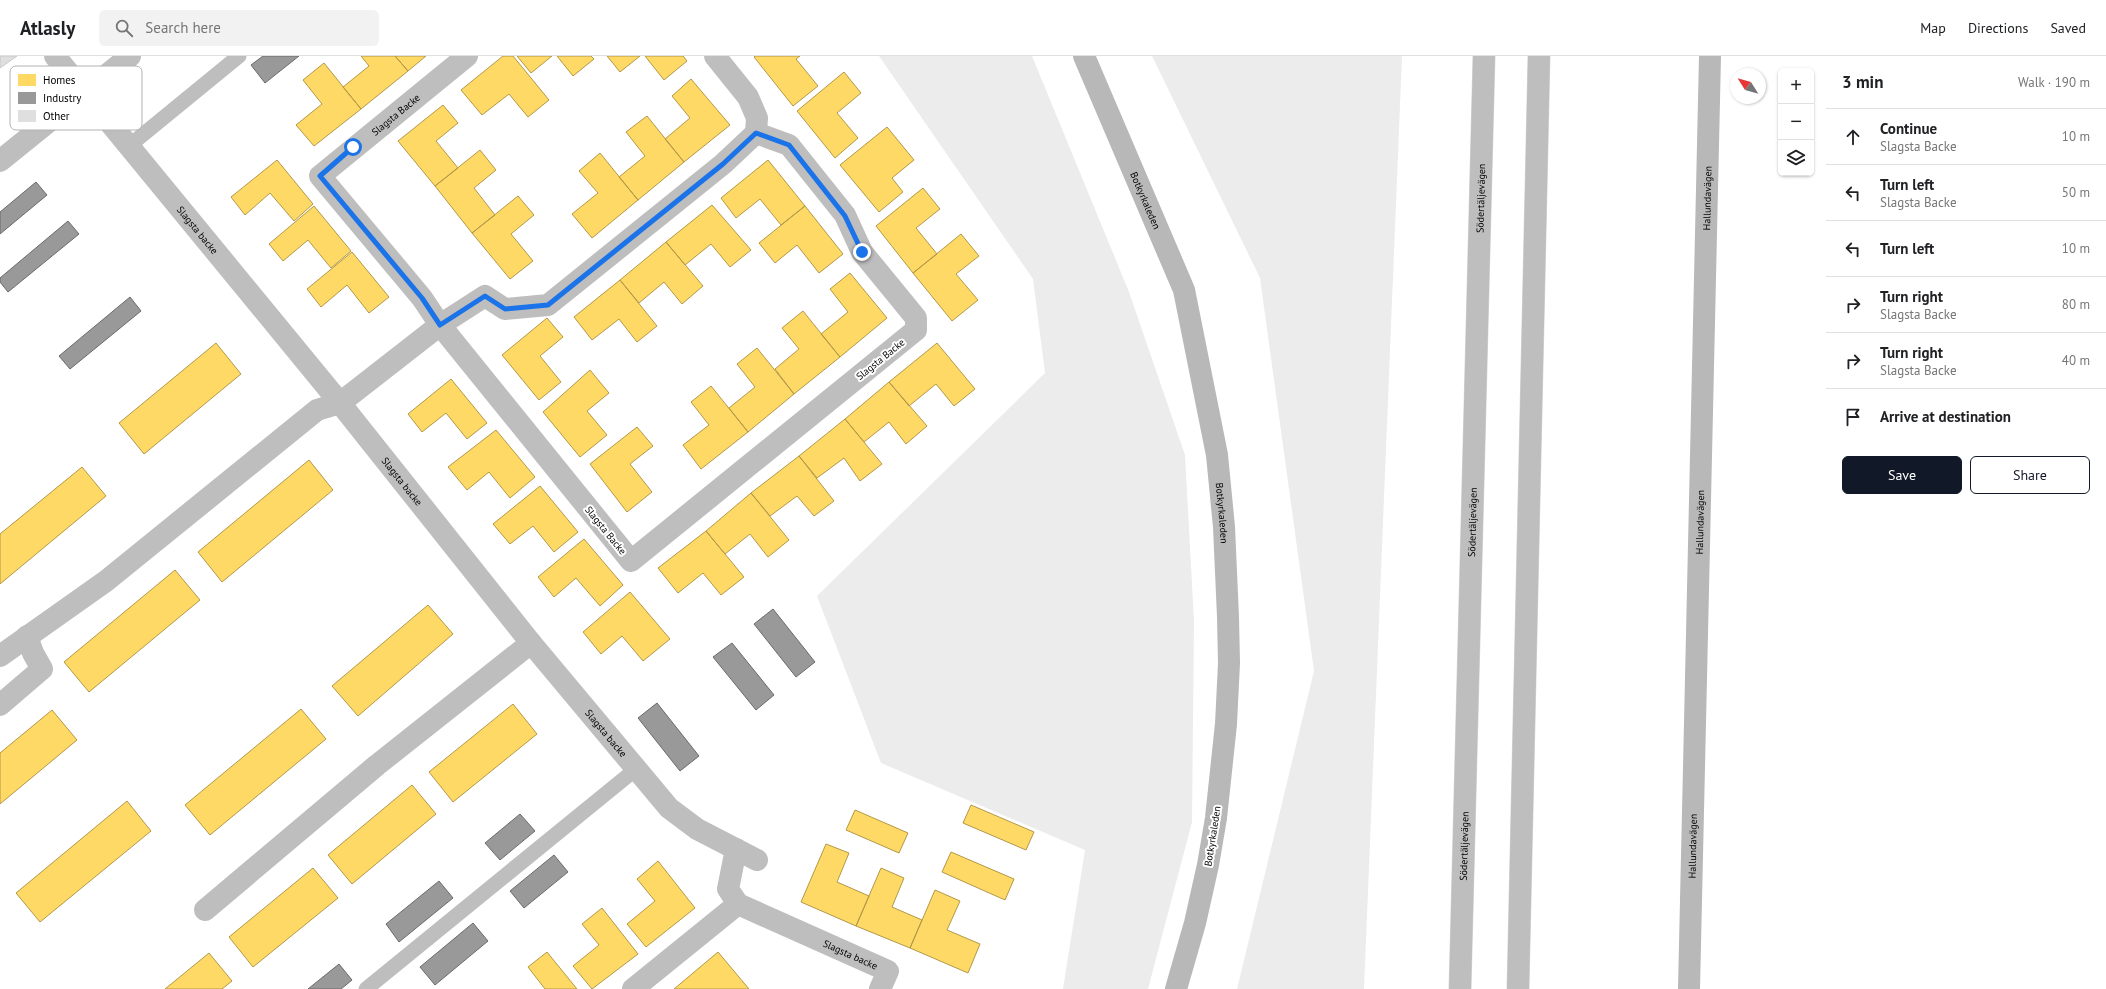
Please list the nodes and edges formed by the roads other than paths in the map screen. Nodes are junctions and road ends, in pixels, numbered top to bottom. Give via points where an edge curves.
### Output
1 (55, 56) edge
2 (130, 56) edge
3 (239, 56) edge
4 (467, 56) edge
5 (715, 56) edge
6 (1084, 56) edge
7 (1484, 56) edge
8 (1539, 56) edge
9 (1710, 56) edge
10 (64, 66) edge
11 (118, 66) edge
12 (39, 130) edge
13 (117, 130) edge
14 (756, 133) junction
15 (129, 146) junction
16 (0, 161) edge
17 (440, 325) junction
18 (340, 402) junction
19 (27, 636) junction
20 (531, 643) junction
21 (0, 656) edge
22 (0, 705) edge
23 (636, 769) junction
24 (736, 849) junction
25 (758, 860) dead end
26 (738, 904) junction
27 (205, 910) dead end
28 (366, 989) edge
29 (633, 989) edge
30 (880, 989) edge
31 (1176, 989) edge
32 (1460, 989) edge
33 (1518, 989) edge
34 (1689, 989) edge

1 - 10 main road, Slagsta backe
2 - 11 main road
3 - 15 lane
4 - 17 main road, Slagsta Backe via 320,176 422,298
5 - 14 main road via 748,97 757,118
6 - 31 main road, Botkyrkaleden via 1184,290 1216,455 1224,527 1229,663 1226,724 1208,865
7 - 32 main road, Södertäljevägen
8 - 33 main road
9 - 34 main road, Hallundavägen
12 - 16 main road
13 - 15 main road, Slagsta backe
14 - 17 main road via 723,164 548,305 505,309 485,296
14 - 17 main road, Slagsta Backe via 789,145 845,216 862,252 916,318 916,330 631,561
15 - 18 main road, Slagsta backe
17 - 18 main road
18 - 19 main road via 317,410 106,581
18 - 20 main road, Slagsta backe
19 - 21 main road
19 - 22 main road via 42,669
20 - 23 main road, Slagsta backe
20 - 27 main road via 377,764
23 - 24 main road, Slagsta backe via 669,808 697,829
23 - 28 lane
24 - 25 main road, Slagsta backe
24 - 26 main road via 728,889
26 - 29 main road
26 - 30 main road, Slagsta backe via 888,971

